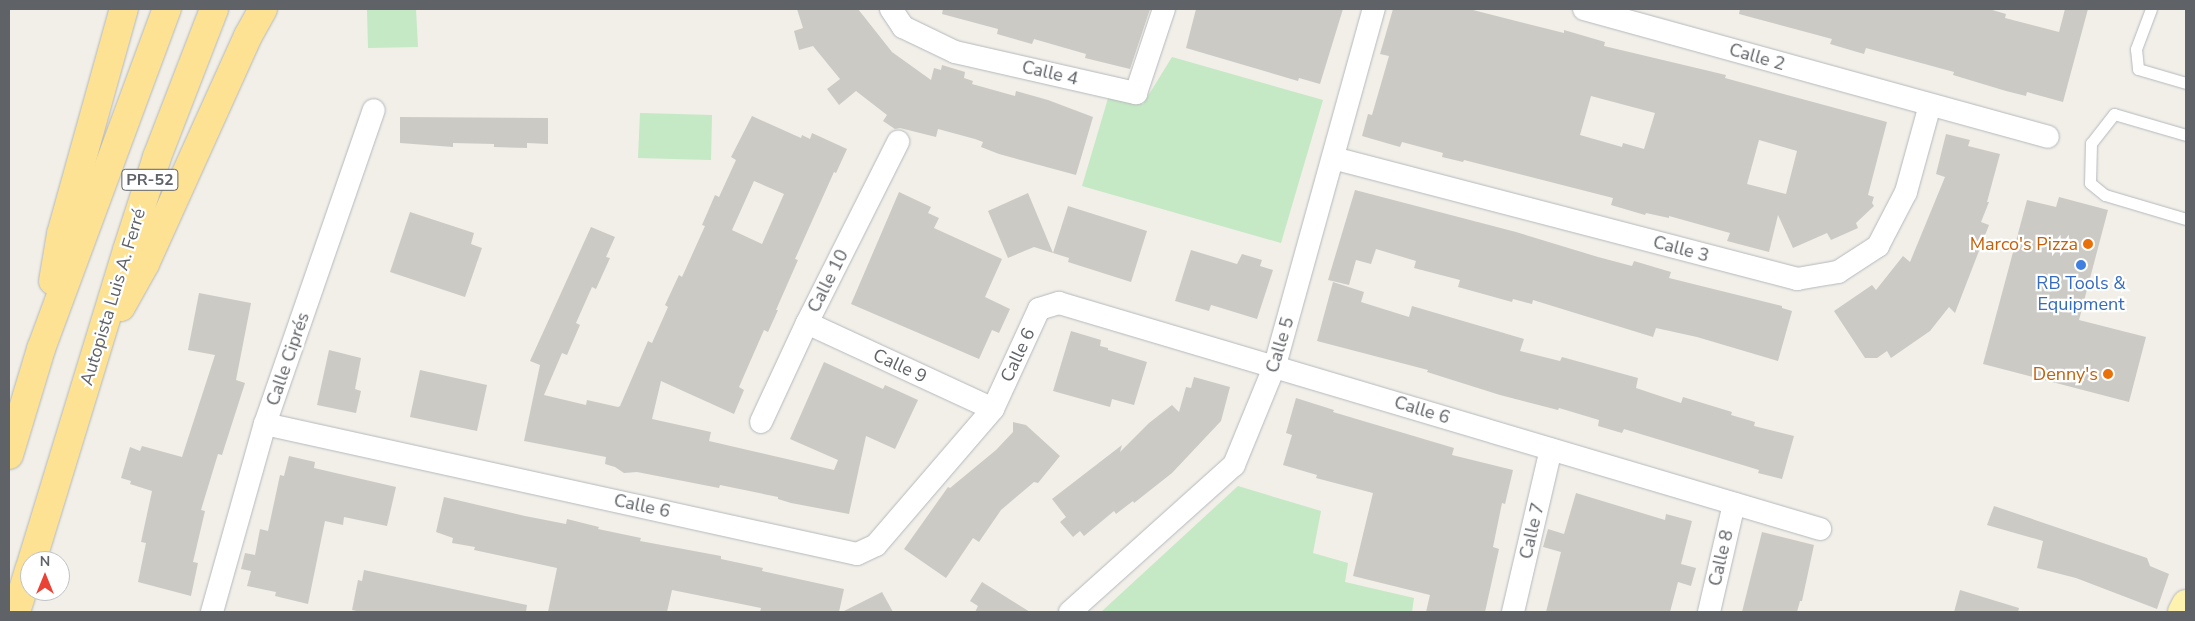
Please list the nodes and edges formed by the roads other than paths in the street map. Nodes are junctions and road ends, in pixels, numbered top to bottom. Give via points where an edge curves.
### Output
1 (124, 9) edge
2 (167, 9) edge
3 (214, 9) edge
4 (263, 9) edge
5 (891, 9) edge
6 (1164, 9) edge
7 (1374, 9) edge
8 (1584, 9) edge
9 (2151, 9) edge
10 (2186, 83) edge
11 (1930, 105) junction
12 (374, 110) dead end
13 (2186, 135) edge
14 (2048, 138) dead end
15 (898, 142) dead end
16 (1333, 158) junction
17 (2186, 219) edge
18 (807, 323) junction
19 (41, 349) junction
20 (95, 354) junction
21 (1275, 365) junction
22 (993, 408) junction
23 (761, 422) dead end
24 (265, 424) junction
25 (1550, 449) junction
26 (9, 455) edge
27 (1734, 504) junction
28 (1820, 529) dead end
29 (35, 551) edge
30 (20, 599) edge
31 (2186, 604) edge
32 (16, 612) edge
33 (212, 612) edge
34 (1070, 612) edge
35 (1513, 612) edge
36 (1709, 612) edge
37 (2182, 612) edge

1 - 19 highway via 61,234
2 - 19 highway, PR-52
3 - 20 highway, Autopista Luis A. Ferré / PR-52 via 157,157
4 - 20 highway via 145,264
5 - 6 street, Calle 4 via 903,27 956,52 1136,92
7 - 16 street, Calle 5
8 - 11 street, Calle 2
9 - 10 lane via 2136,49 2138,69
11 - 14 street, Calle 2
11 - 16 street, Calle 3 via 1906,192 1878,246 1838,272 1797,279
12 - 24 street, Calle Ciprés
13 - 17 lane via 2114,114 2091,143 2090,183 2105,195
15 - 18 street, Calle 10
16 - 21 street, Calle 5
18 - 22 street, Calle 9
18 - 23 street, Calle 10
19 - 26 highway, PR-52
20 - 29 highway, Autopista Luis A. Ferré / PR-52
21 - 22 street, Calle 6 via 1059,303 1039,309
21 - 25 street, Calle 6
21 - 34 street, Calle 5 via 1234,465
22 - 24 street, Calle 6 via 876,545 857,554
24 - 33 street, Calle Ciprés
25 - 27 street, Calle 6
25 - 35 street, Calle 7
27 - 28 street, Calle 6
27 - 36 street, Calle 8
30 - 32 highway
31 - 37 main road

